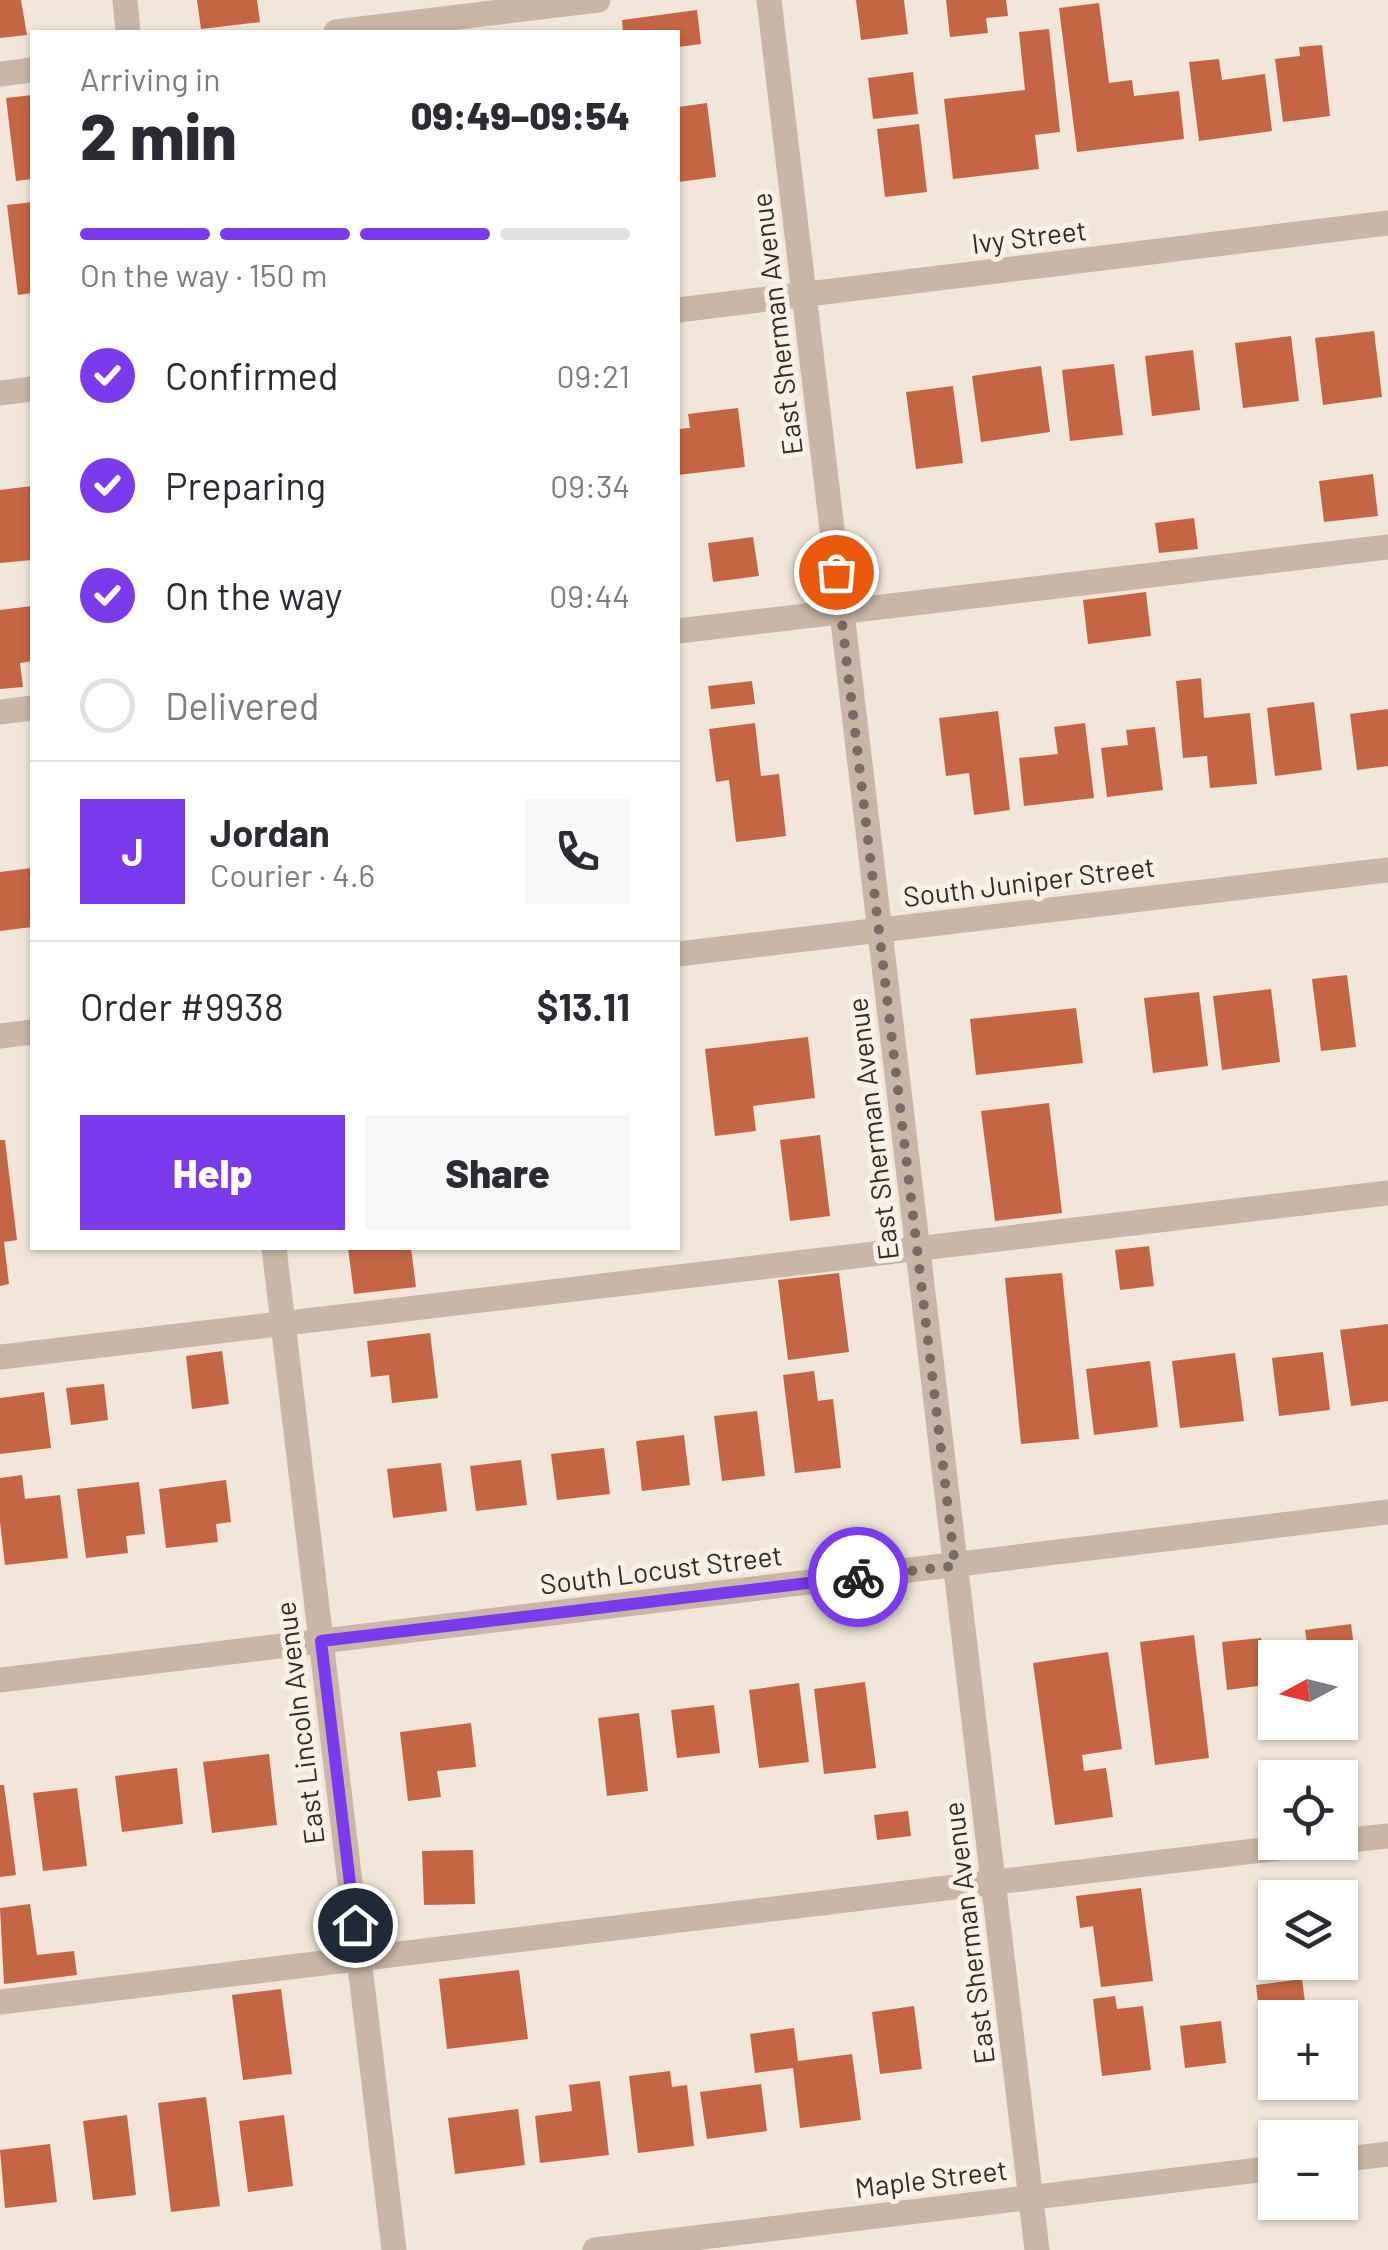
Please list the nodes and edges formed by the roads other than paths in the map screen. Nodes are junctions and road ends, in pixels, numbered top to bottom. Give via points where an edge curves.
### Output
1 (125, 0) edge
2 (598, 0) edge
3 (768, 0) edge
4 (128, 30) edge
5 (352, 30) edge
6 (30, 70) edge
7 (0, 74) edge
8 (1388, 223) edge
9 (804, 294) junction
10 (680, 310) edge
11 (30, 389) edge
12 (0, 393) edge
13 (1388, 546) edge
14 (841, 612) junction
15 (680, 631) edge
16 (30, 708) edge
17 (0, 712) edge
18 (1388, 870) edge
19 (879, 930) junction
20 (680, 954) edge
21 (30, 1032) edge
22 (0, 1036) edge
23 (1388, 1193) edge
24 (918, 1248) junction
25 (274, 1250) edge
26 (283, 1324) junction
27 (0, 1357) edge
28 (1388, 1512) edge
29 (955, 1566) junction
30 (321, 1641) junction
31 (0, 1680) edge
32 (1388, 1836) edge
33 (1358, 1839) edge
34 (1258, 1850) edge
35 (994, 1881) junction
36 (360, 1960) junction
37 (0, 2002) edge
38 (1388, 2154) edge
39 (1358, 2158) edge
40 (1258, 2170) edge
41 (1031, 2197) junction
42 (394, 2250) edge
43 (595, 2250) edge
44 (1038, 2250) edge

1 - 4 street
2 - 5 street
3 - 9 street, East Sherman Avenue
6 - 7 street
8 - 9 street, Ivy Street
9 - 10 street, Ivy Street
9 - 14 street, East Sherman Avenue
11 - 12 street
13 - 14 street
14 - 15 street
14 - 19 street, East Sherman Avenue
16 - 17 street
18 - 19 street, South Juniper Street
19 - 20 street, South Juniper Street
19 - 24 street, East Sherman Avenue
21 - 22 street
23 - 24 street
24 - 26 street
24 - 29 street, East Sherman Avenue
25 - 26 street, East Lincoln Avenue
26 - 27 street
26 - 30 street, East Lincoln Avenue
28 - 29 street, South Locust Street
29 - 30 street, South Locust Street
29 - 35 street, East Sherman Avenue
30 - 31 street, South Locust Street
30 - 36 street, East Lincoln Avenue
32 - 33 street
34 - 35 street
35 - 36 street
35 - 41 street, East Sherman Avenue
36 - 37 street
36 - 42 street, East Lincoln Avenue
38 - 39 street
40 - 41 street, Maple Street
41 - 43 street, Maple Street
41 - 44 street, East Sherman Avenue

